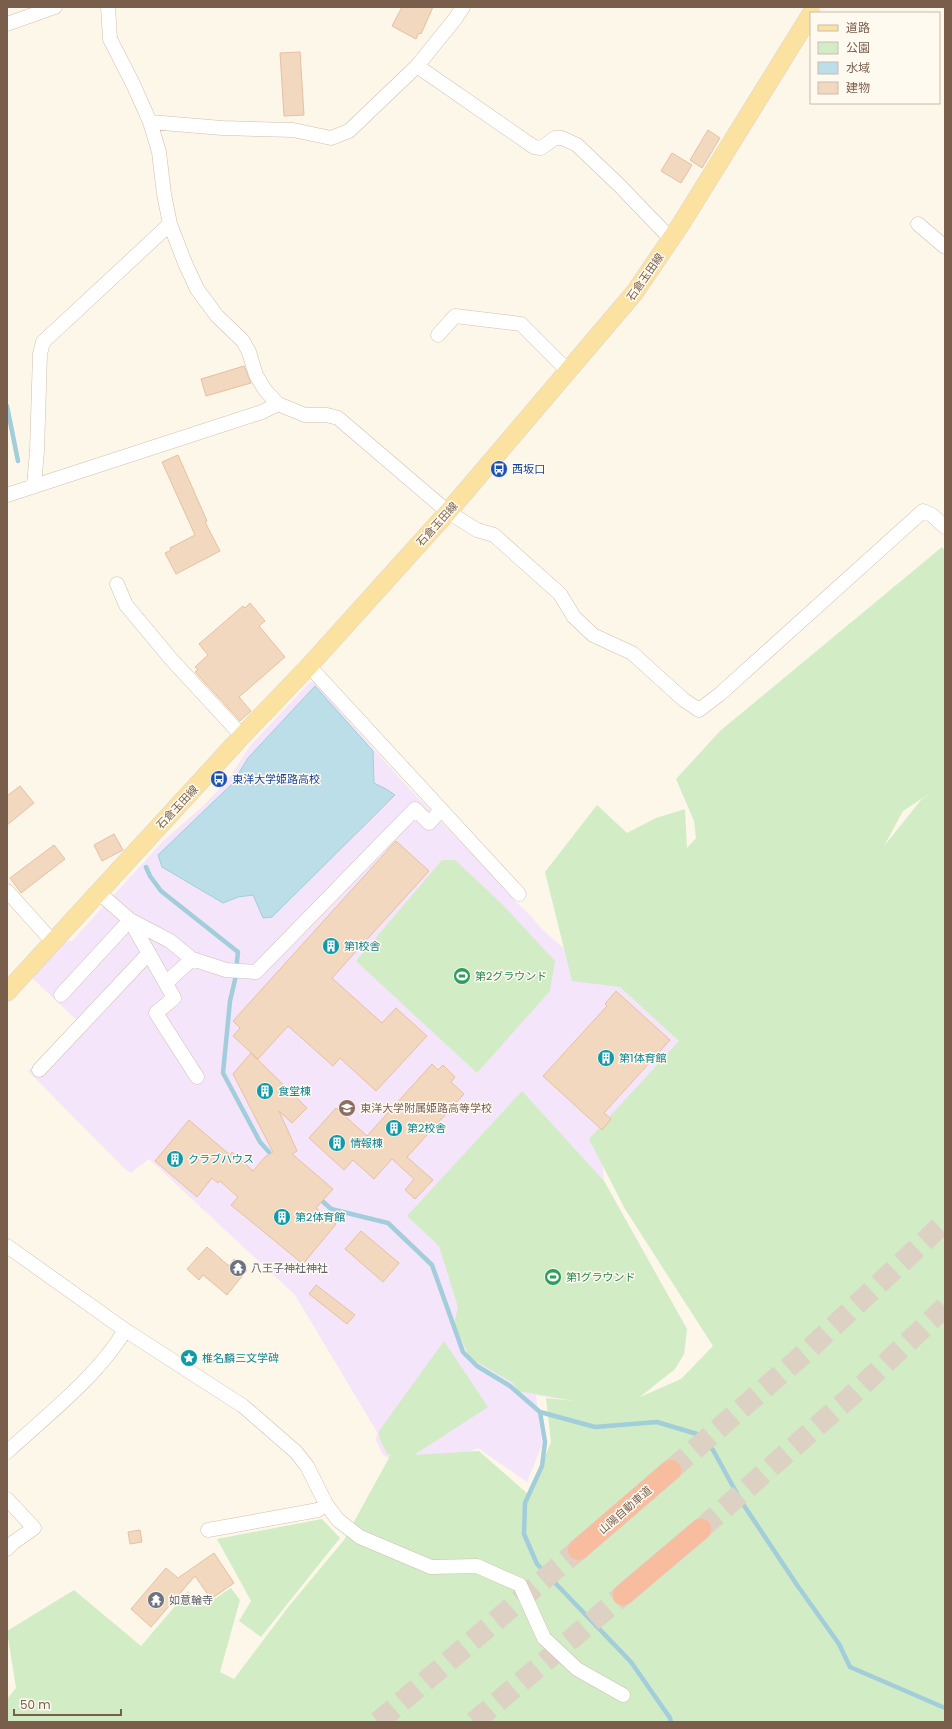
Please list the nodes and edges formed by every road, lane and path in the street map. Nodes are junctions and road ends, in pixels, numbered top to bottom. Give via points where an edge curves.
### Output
1 (55, 7) edge
2 (108, 7) edge
3 (463, 7) edge
4 (810, 16) edge
5 (7, 24) edge
6 (417, 66) junction
7 (150, 122) junction
8 (170, 224) junction
9 (918, 224) dead end
10 (671, 239) junction
11 (945, 247) edge
12 (438, 335) dead end
13 (568, 372) junction
14 (278, 404) junction
15 (34, 486) junction
16 (7, 495) edge
17 (448, 512) junction
18 (945, 527) edge
19 (117, 584) dead end
20 (309, 666) junction
21 (242, 736) junction
22 (441, 810) junction
23 (7, 891) edge
24 (98, 892) junction
25 (519, 894) dead end
26 (130, 920) junction
27 (52, 941) junction
28 (148, 953) junction
29 (192, 959) junction
30 (166, 984) junction
31 (7, 992) edge
32 (61, 995) dead end
33 (39, 1070) dead end
34 (197, 1077) dead end
35 (7, 1246) edge
36 (125, 1330) junction
37 (7, 1452) edge
38 (671, 1470) tunnel mouth
39 (7, 1499) edge
40 (326, 1504) junction
41 (701, 1529) tunnel mouth
42 (208, 1530) dead end
43 (7, 1549) edge
44 (578, 1550) tunnel mouth
45 (623, 1595) tunnel mouth
46 (623, 1695) dead end

1 - 5 street
2 - 7 street via 110,39
3 - 6 street
4 - 10 main road, 石倉玉田線
6 - 7 street via 349,131 331,138 293,130
6 - 10 street via 534,148 542,148 555,138 562,138 577,145
7 - 8 street via 159,152
8 - 14 street via 197,289 217,316 243,341 256,375
8 - 15 street via 43,342 40,354
9 - 11 street
10 - 13 main road, 石倉玉田線 via 635,292
12 - 13 street via 455,316 521,324
13 - 17 main road, 石倉玉田線
14 - 15 street via 262,412
14 - 17 street via 305,414 338,418
15 - 16 street
17 - 18 street via 477,530 494,535 560,594 574,617 593,635 632,653 684,700 700,710 923,511 932,515
17 - 20 main road, 石倉玉田線
19 - 21 street via 126,605 171,659
20 - 21 main road, 石倉玉田線
20 - 22 street
21 - 24 main road, 石倉玉田線
22 - 25 street
22 - 29 street via 429,823 415,809 256,972 226,970
23 - 27 street
24 - 26 street
24 - 27 main road, 石倉玉田線
26 - 28 street
26 - 29 street via 170,942
26 - 32 street
27 - 31 main road, 石倉玉田線
28 - 30 street
28 - 33 street
29 - 30 street
30 - 34 street via 174,998 156,1013
35 - 36 street
36 - 37 street via 86,1379
36 - 40 street via 243,1406 290,1447 306,1466
38 - 44 highway, 山陽自動車道
39 - 43 street via 34,1528
40 - 42 street via 318,1510
40 - 46 street via 338,1520 360,1537 431,1567 477,1566 520,1585 544,1638 577,1669
41 - 45 highway

